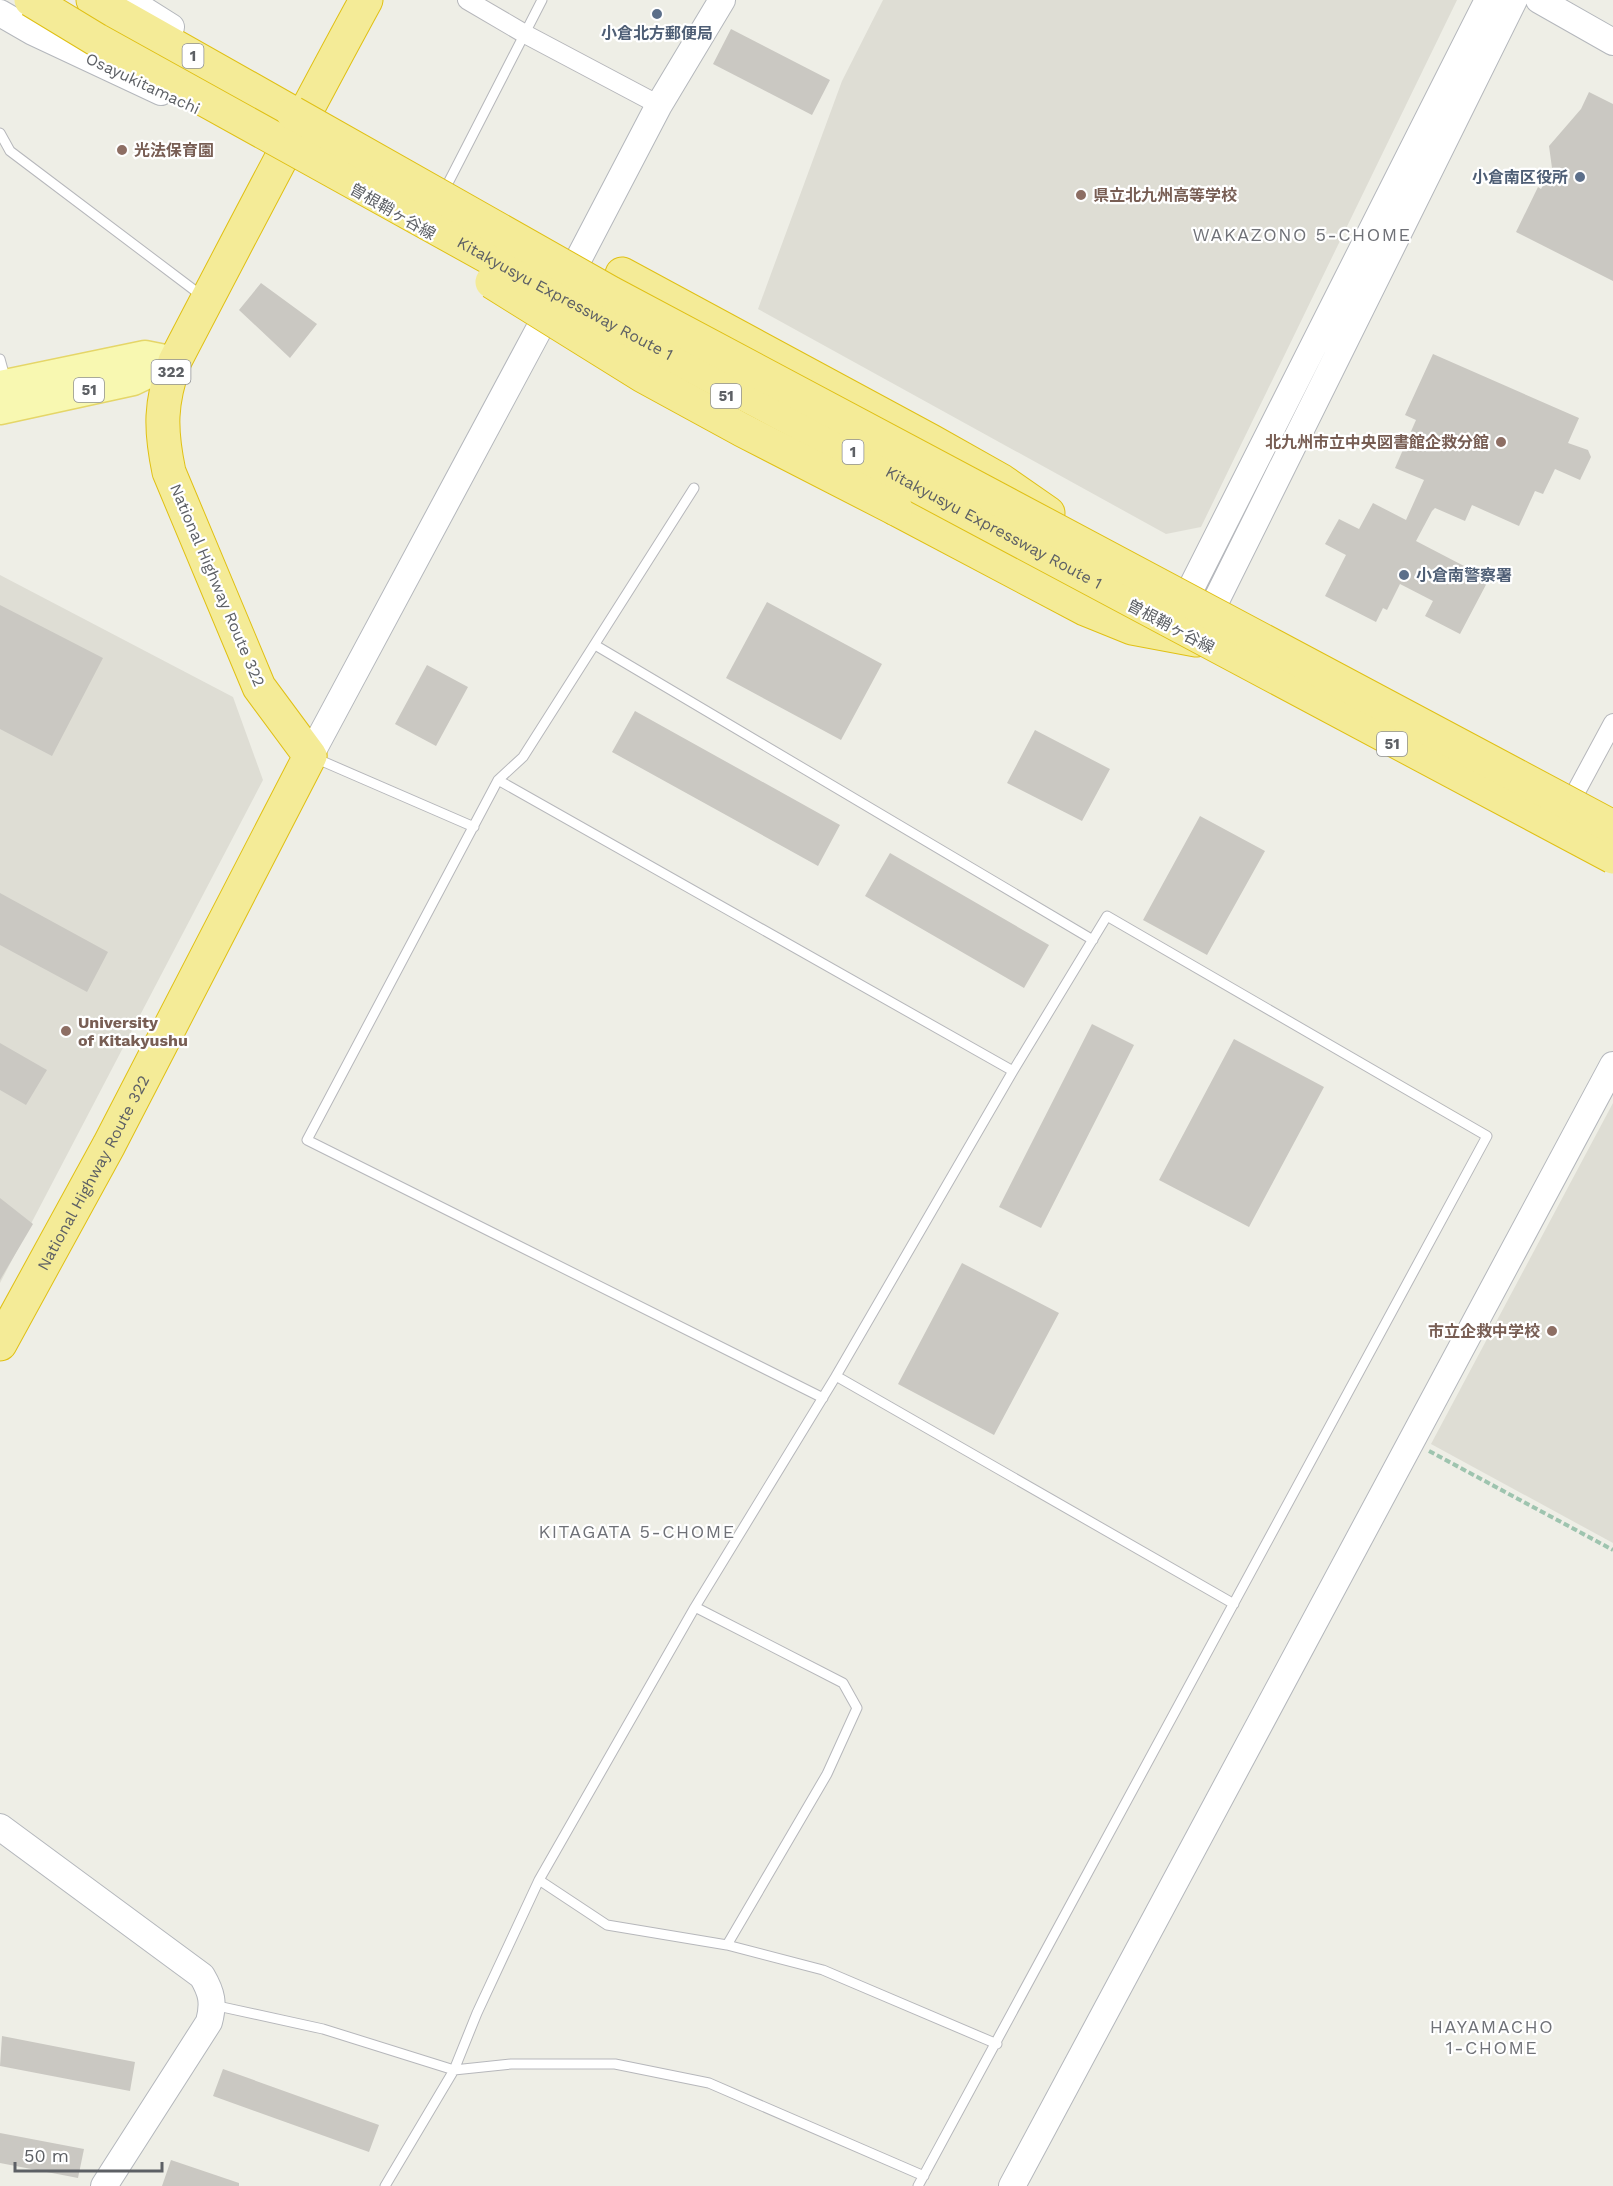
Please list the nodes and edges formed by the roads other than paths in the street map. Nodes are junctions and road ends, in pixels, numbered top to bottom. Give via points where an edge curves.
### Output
1 (31, 0) edge
2 (48, 0) edge
3 (93, 0) edge
4 (128, 0) edge
5 (366, 0) edge
6 (467, 0) edge
7 (542, 0) edge
8 (722, 0) edge
9 (1488, 0) edge
10 (1514, 0) edge
11 (1539, 0) edge
12 (0, 13) edge
13 (33, 32) junction
14 (525, 34) junction
15 (97, 40) junction
16 (1613, 42) edge
17 (659, 105) junction
18 (299, 112) junction
19 (0, 133) edge
20 (287, 150) junction
21 (445, 189) junction
22 (578, 260) junction
23 (207, 300) junction
24 (553, 303) junction
25 (176, 361) junction
26 (2, 384) edge
27 (694, 488) dead end
28 (1072, 530) junction
29 (1191, 590) junction
30 (1216, 603) junction
31 (1184, 634) junction
32 (595, 645) junction
33 (1613, 723) edge
34 (310, 756) junction
35 (498, 780) junction
36 (1572, 799) junction
37 (1613, 820) edge
38 (474, 827) junction
39 (1613, 827) edge
40 (1613, 859) edge
41 (1093, 940) junction
42 (1613, 1065) edge
43 (1013, 1071) junction
44 (0, 1344) edge
45 (836, 1376) junction
46 (823, 1398) junction
47 (1234, 1604) junction
48 (695, 1607) junction
49 (0, 1827) edge
50 (539, 1880) junction
51 (727, 1945) junction
52 (213, 2005) junction
53 (997, 2044) junction
54 (454, 2070) junction
55 (924, 2176) junction
56 (104, 2186) edge
57 (385, 2186) edge
58 (918, 2186) edge
59 (1012, 2186) edge

1 - 15 highway, Kitakyusyu Expressway Route 1 / 1, bridge
2 - 13 street
3 - 18 highway, Kitakyusyu Expressway Route 1 / 1
4 - 18 street
5 - 18 highway, National Highway Route 322 / 322
6 - 14 street
7 - 14 lane
8 - 17 street
9 - 29 street
10 - 30 street
11 - 16 street
12 - 13 street, Osayukitamachi
13 - 20 street, Osayukitamachi
14 - 17 street
14 - 21 lane
15 - 31 highway, bridge via 151,76 427,236 498,286 643,375 742,430 1085,609 1132,628
15 - 40 highway, Kitakyusyu Expressway Route 1 / 1, bridge via 510,269
17 - 22 street
18 - 20 highway, National Highway Route 322 / 322
18 - 21 main road, 51
18 - 28 highway, bridge via 529,225 931,441 1002,481
18 - 39 highway, Kitakyusyu Expressway Route 1 / 1, bridge via 621,298
19 - 23 lane via 10,151
20 - 23 highway, National Highway Route 322 / 322
20 - 24 main road, 曽根鞘ヶ谷線 / 51
21 - 22 main road, 51
22 - 24 street
22 - 28 main road, 51 via 1012,501
23 - 25 highway, National Highway Route 322 / 322
24 - 31 main road, 曽根鞘ヶ谷線 / 51
24 - 34 street
25 - 26 main road, 51 via 133,381
25 - 34 highway, National Highway Route 322 / 322 via 163,410 163,440 170,472 259,687
27 - 32 lane
28 - 29 main road, 51
29 - 30 main road, 51
29 - 31 street
30 - 31 street
30 - 36 main road, 51
31 - 40 main road, 曽根鞘ヶ谷線 / 51
32 - 35 lane via 522,757
32 - 41 lane
33 - 36 street
34 - 38 lane
34 - 44 highway, National Highway Route 322 via 114,1135
35 - 38 lane
35 - 43 lane
36 - 37 main road, 51
38 - 46 lane via 308,1140
41 - 43 lane
41 - 47 lane via 1107,916 1487,1136
42 - 59 street
43 - 45 lane
45 - 46 lane
45 - 47 lane
46 - 48 lane
47 - 53 lane
48 - 50 lane
48 - 51 lane via 843,1683 857,1708 827,1774
49 - 52 street via 202,1976
50 - 51 lane via 607,1925
50 - 54 lane
51 - 53 lane via 823,1971
52 - 54 lane via 323,2029
52 - 56 street via 209,2022
53 - 55 lane
54 - 55 lane via 511,2064 615,2064 709,2083
54 - 57 lane
55 - 58 lane

